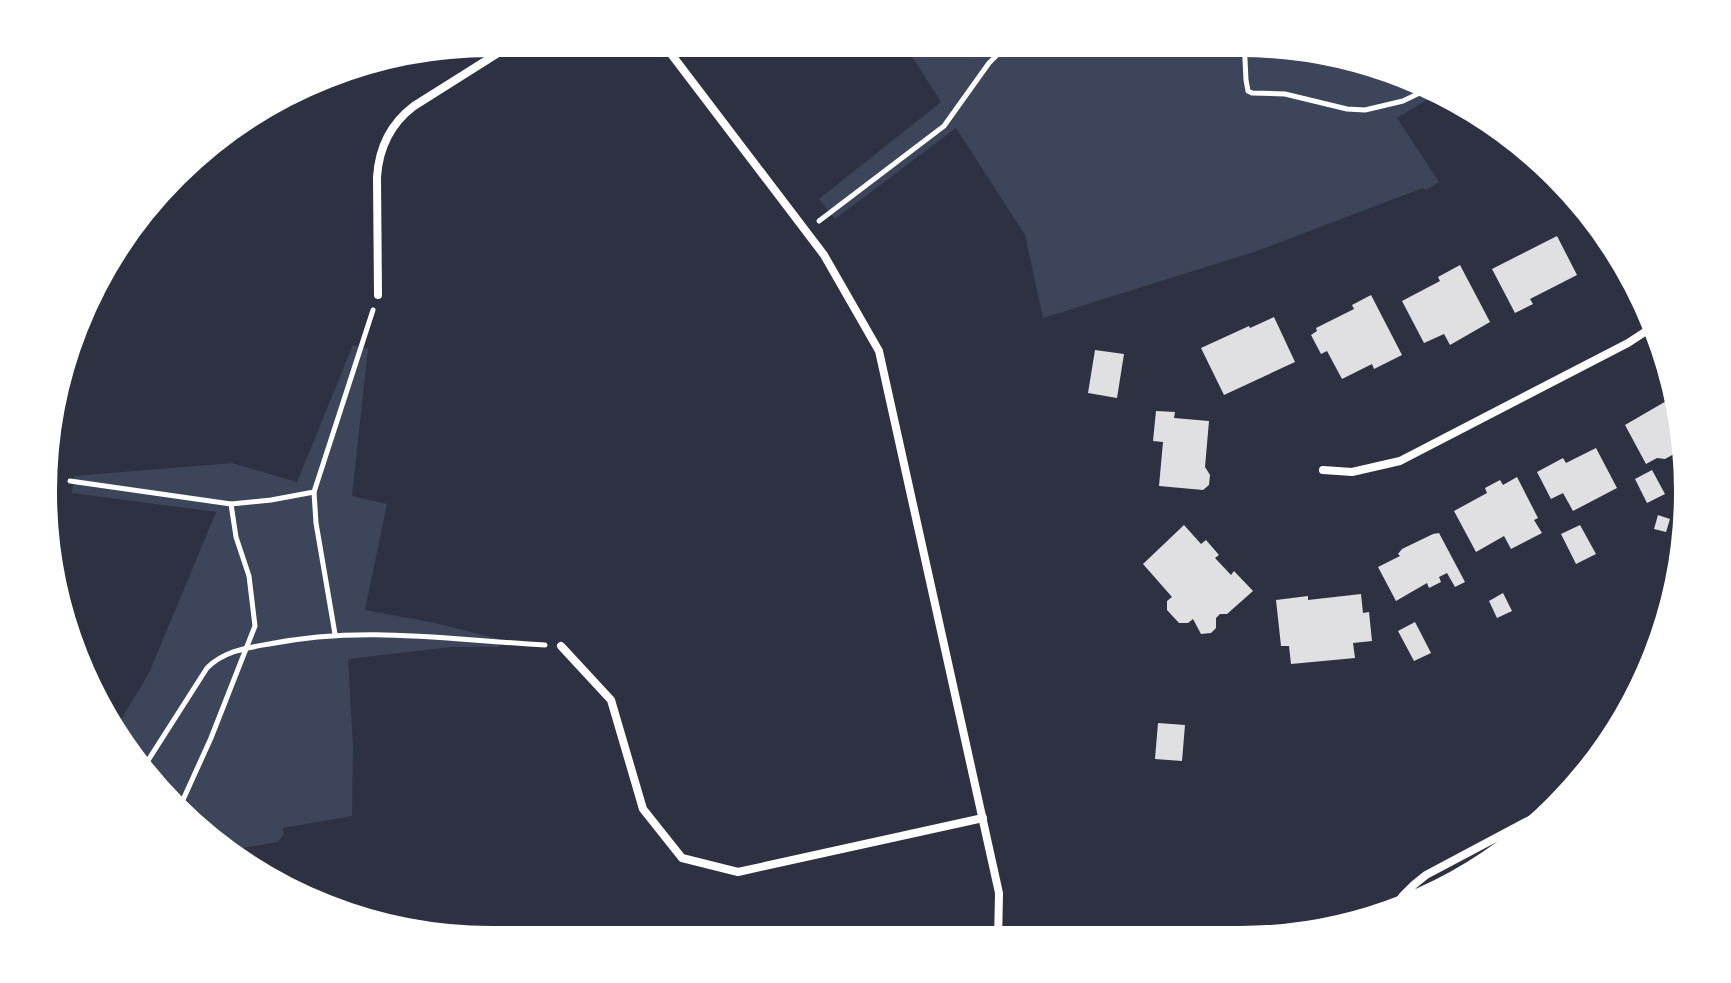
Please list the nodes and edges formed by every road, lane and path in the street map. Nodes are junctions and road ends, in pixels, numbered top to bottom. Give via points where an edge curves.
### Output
1 (500, 52) edge
2 (670, 52) edge
3 (1000, 52) edge
4 (1245, 52) edge
5 (1422, 91) edge
6 (806, 231) junction
7 (378, 295) joint
8 (1648, 330) edge
9 (54, 457) edge
10 (1323, 470) dead end
11 (53, 478) joint
12 (314, 492) junction
13 (231, 504) junction
14 (335, 634) junction
15 (561, 646) joint
16 (247, 648) junction
17 (146, 763) edge
18 (182, 803) edge
19 (983, 818) junction
20 (1533, 818) edge
21 (1397, 902) edge
22 (998, 931) edge

1 - 7 street via 404,113 387,136 377,177
2 - 6 street
3 - 6 path via 944,126
4 - 5 path via 1252,93 1365,110
6 - 19 street via 879,351
7 - 12 path
8 - 10 street via 1400,461 1352,472
9 - 11 street
11 - 13 path
12 - 13 path
12 - 14 path
13 - 16 path via 255,612
14 - 15 path
14 - 16 path
15 - 19 street via 611,700 643,809 682,858 738,872
16 - 17 path via 224,655 207,668
16 - 18 path
19 - 22 street via 999,893
20 - 21 street via 1426,875

